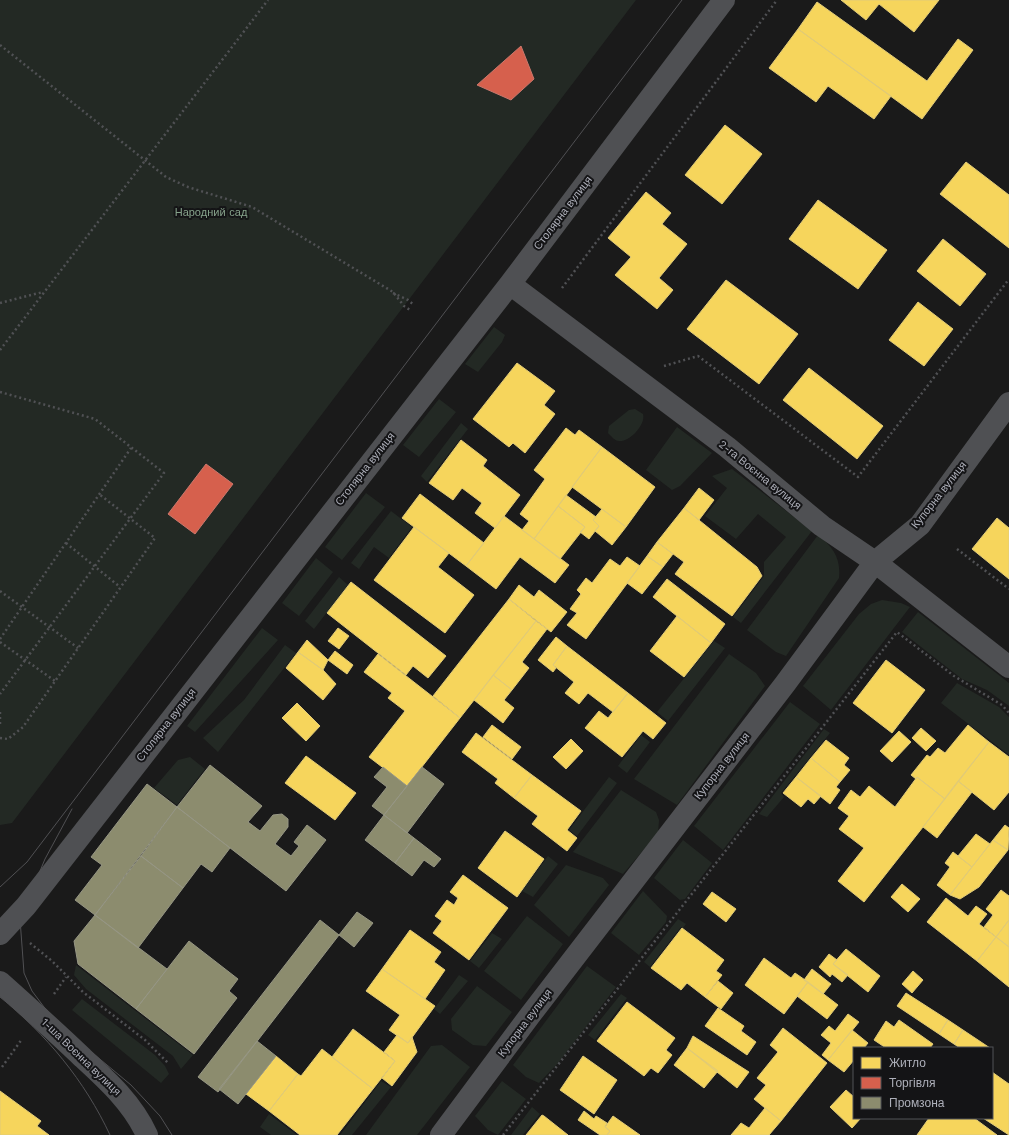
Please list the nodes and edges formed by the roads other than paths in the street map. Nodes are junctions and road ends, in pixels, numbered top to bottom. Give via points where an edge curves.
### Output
1 (724, 0) edge
2 (510, 284) junction
3 (1009, 403) edge
4 (875, 562) junction
5 (1009, 666) edge
6 (4, 930) edge
7 (0, 982) edge
8 (149, 1131) edge
9 (441, 1135) edge

1 - 2 street, Столярна вулиця
2 - 4 street, 2-га Воєнна вулиця via 727,447 822,526
2 - 6 street, Столярна вулиця
3 - 4 street, Купорна вулиця via 920,525
4 - 5 street, 2-га Воєнна вулиця
4 - 9 street, Купорна вулиця
7 - 8 street, 1-ша Воєнна вулиця via 110,1083

